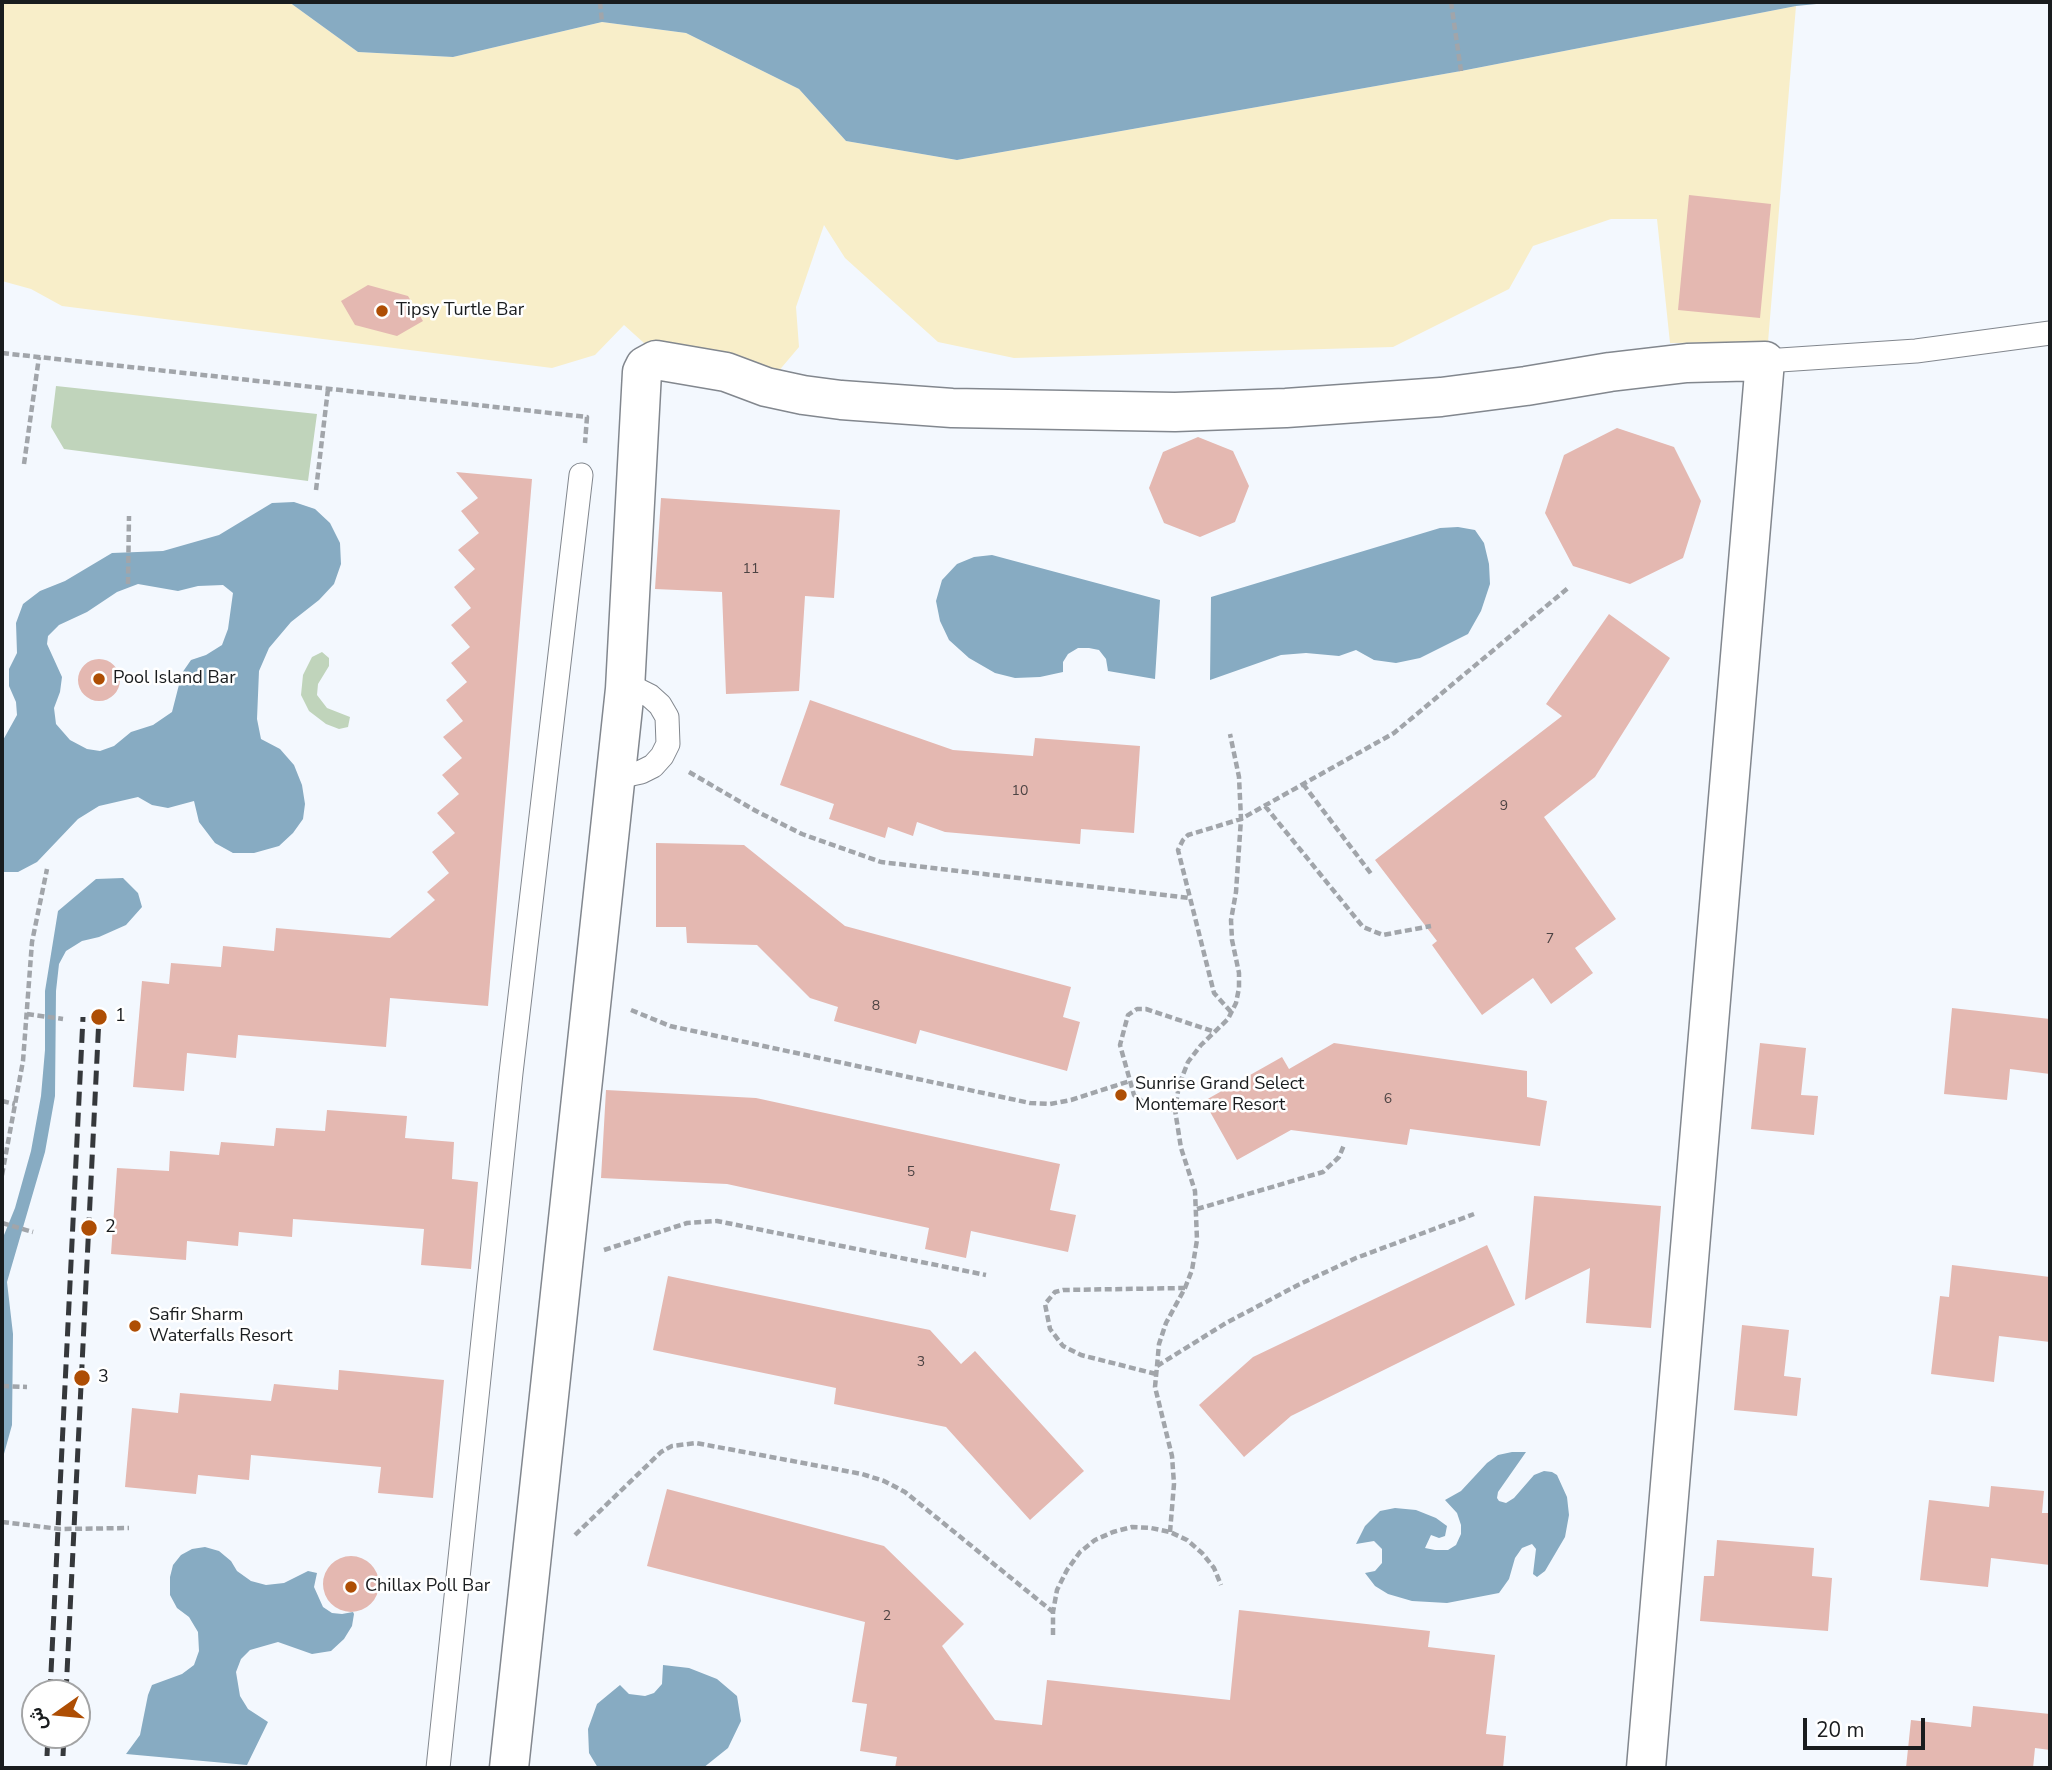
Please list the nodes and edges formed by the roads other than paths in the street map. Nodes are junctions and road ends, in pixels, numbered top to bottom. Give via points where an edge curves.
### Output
1 (2050, 333) edge
2 (1765, 361) junction
3 (581, 475) road end
4 (625, 689) junction
5 (614, 773) junction
6 (438, 1768) edge
7 (509, 1768) edge
8 (1646, 1768) edge

1 - 2 lane via 1916,351
2 - 4 street via 1687,363 1441,397 1175,412 980,409 841,400 803,396 726,372 656,360 642,372
2 - 8 street
3 - 6 lane via 511,1073
4 - 5 street
4 - 5 lane via 638,690 660,705 667,718 668,744 653,766 627,775
5 - 7 street

